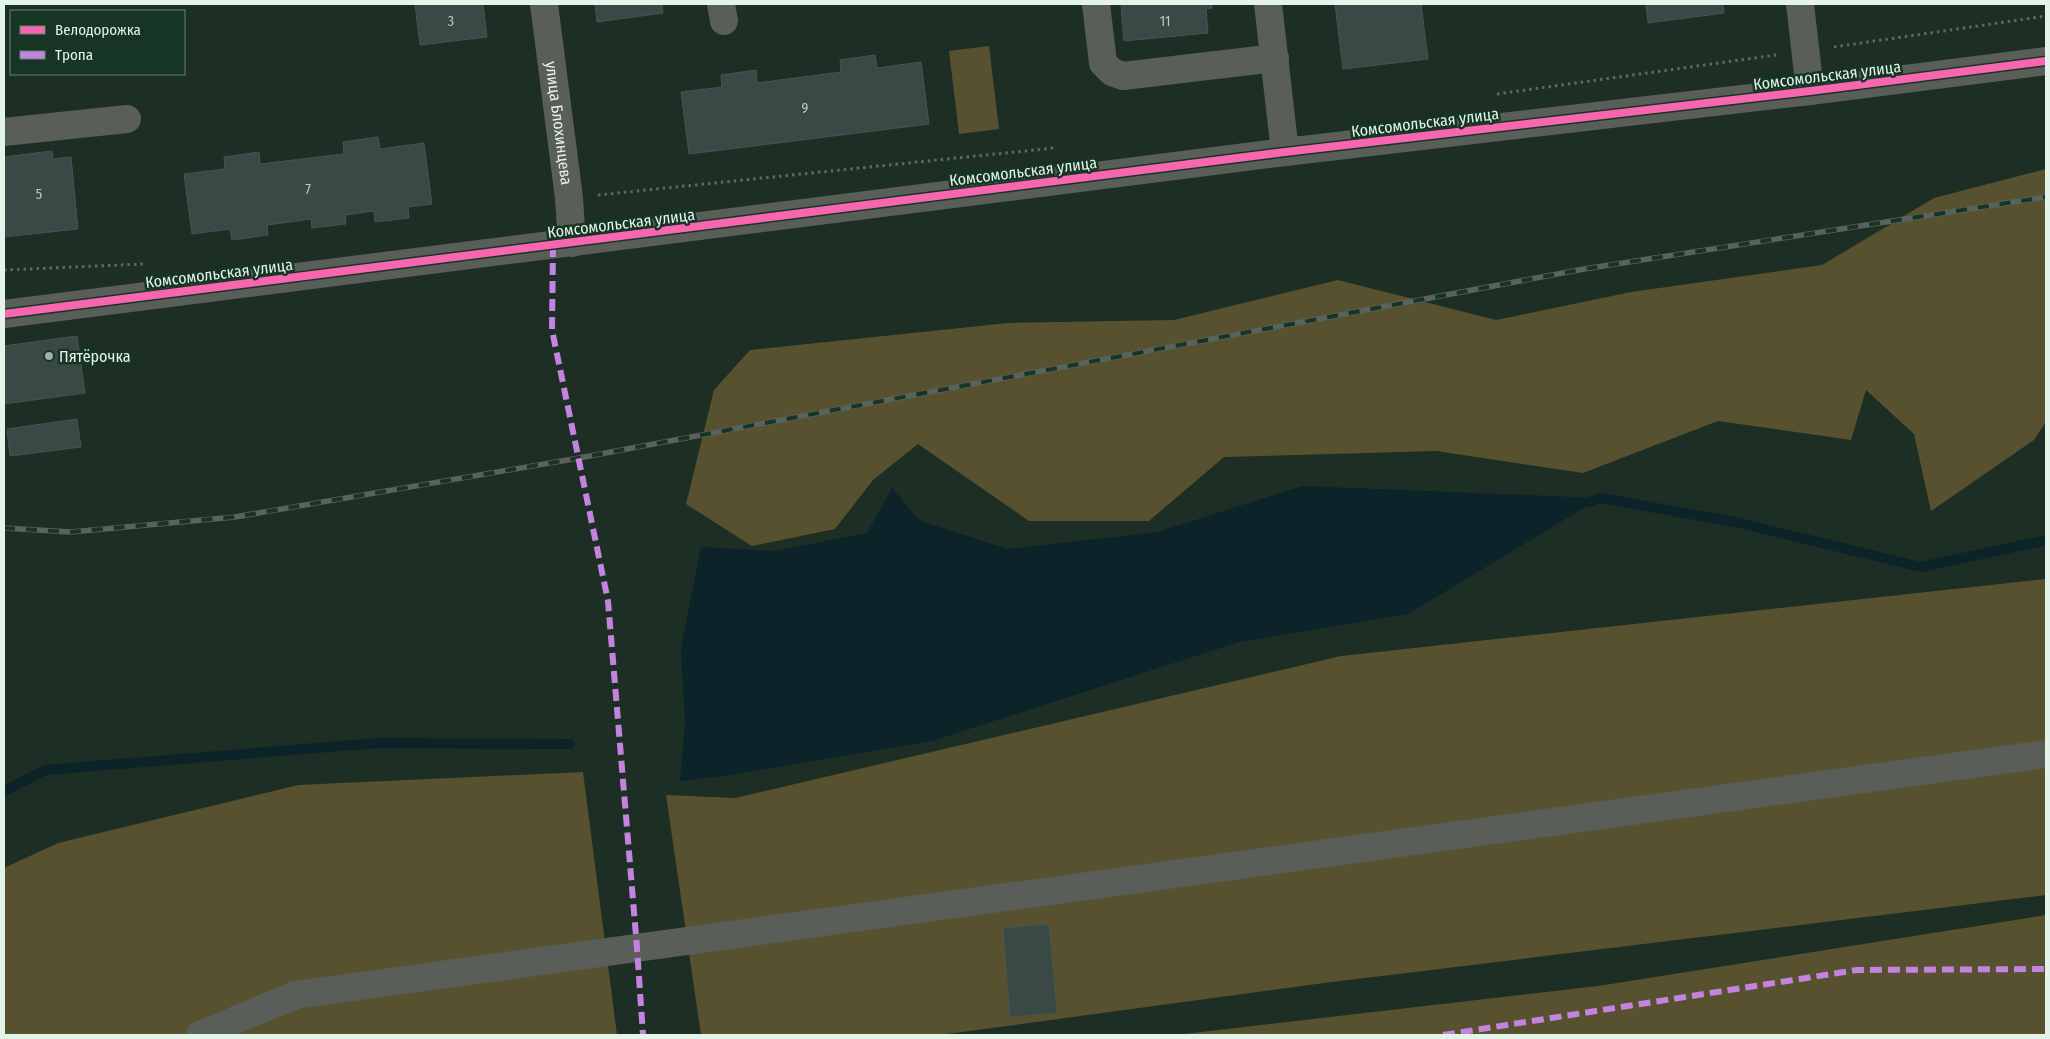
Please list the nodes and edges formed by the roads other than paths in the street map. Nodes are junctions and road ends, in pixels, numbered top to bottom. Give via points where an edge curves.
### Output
1 (544, 4) edge
2 (1096, 4) edge
3 (1268, 4) edge
4 (1800, 4) edge
5 (1275, 58) junction
6 (2046, 61) edge
7 (1810, 91) junction
8 (127, 119) dead end
9 (4, 132) edge
10 (1285, 152) junction
11 (572, 243) junction
12 (4, 314) edge
13 (2046, 754) edge
14 (200, 1035) edge

1 - 11 street, улица Блохинцева
2 - 5 street via 1103,63 1112,72 1124,76
3 - 5 street
4 - 7 street
5 - 10 street
6 - 7 street, Комсомольская улица
7 - 10 street, Комсомольская улица
8 - 9 street
10 - 11 street, Комсомольская улица
11 - 12 street, Комсомольская улица
13 - 14 street via 295,995

